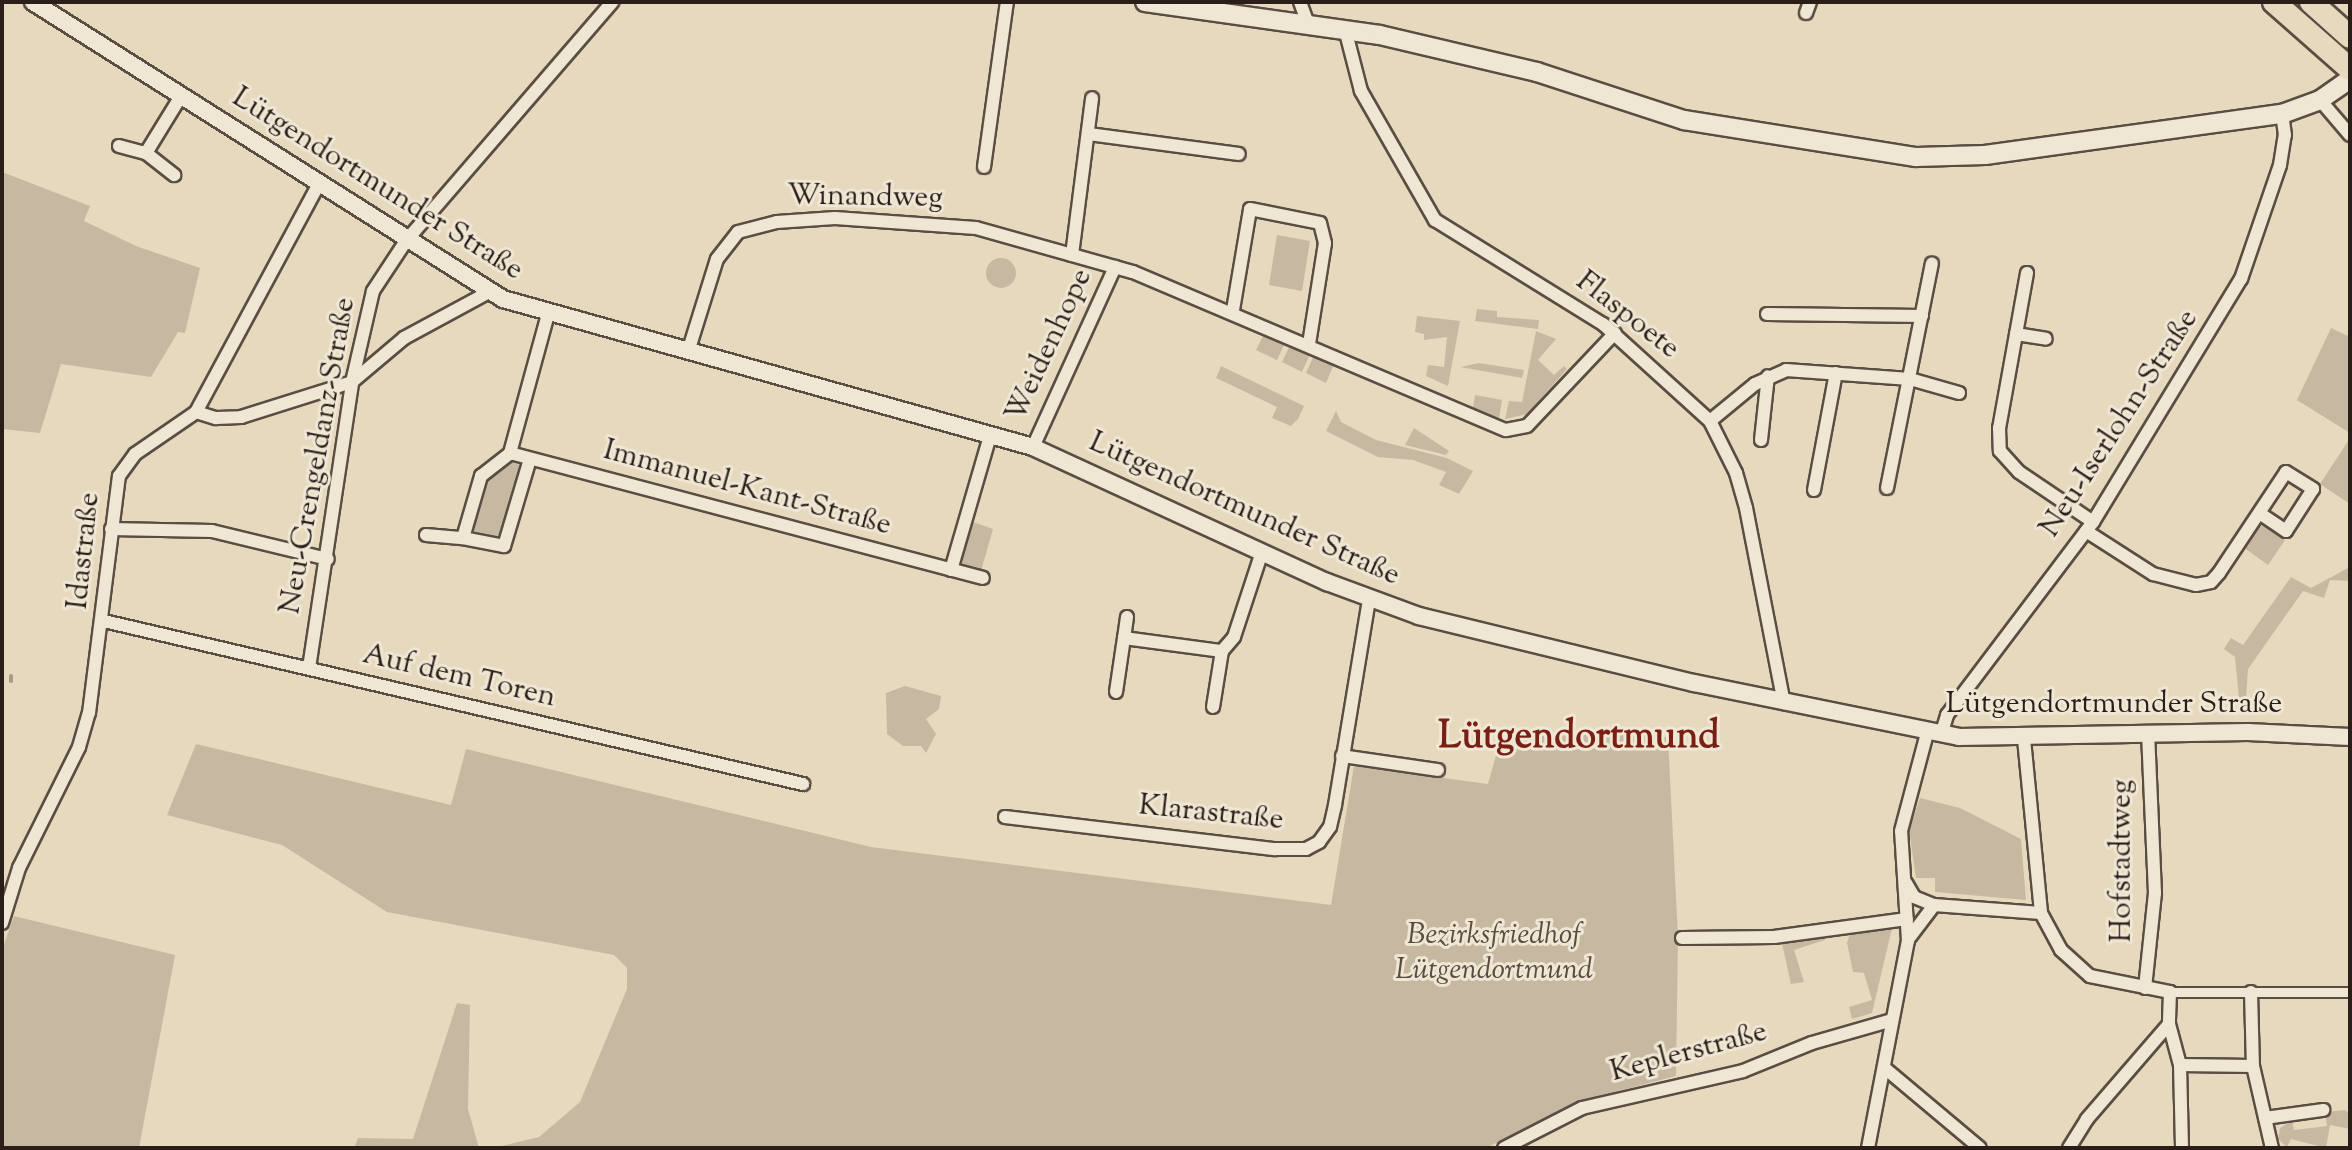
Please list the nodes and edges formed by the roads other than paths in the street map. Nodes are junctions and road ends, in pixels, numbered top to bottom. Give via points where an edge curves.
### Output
1 (33, 2) edge
2 (612, 2) edge
3 (1007, 2) edge
4 (1145, 2) edge
5 (1300, 2) edge
6 (2274, 2) edge
7 (2311, 2) edge
8 (1308, 24) junction
9 (1345, 29) junction
10 (2350, 37) edge
11 (2350, 69) edge
12 (2350, 79) edge
13 (181, 96) junction
14 (1092, 98) dead end
15 (2320, 100) junction
16 (2282, 114) junction
17 (1089, 134) junction
18 (2350, 135) edge
19 (119, 146) dead end
20 (146, 153) junction
21 (1239, 154) dead end
22 (984, 167) dead end
23 (174, 175) dead end
24 (318, 185) junction
25 (406, 241) junction
26 (1072, 255) junction
27 (1932, 263) dead end
28 (1115, 267) junction
29 (2027, 273) dead end
30 (489, 292) junction
31 (1233, 310) junction
32 (548, 314) junction
33 (1767, 314) dead end
34 (1922, 316) junction
35 (1615, 333) junction
36 (2016, 334) junction
37 (360, 339) junction
38 (2046, 339) dead end
39 (1309, 344) junction
40 (387, 351) junction
41 (688, 352) junction
42 (1836, 373) junction
43 (1768, 376) junction
44 (1910, 379) junction
45 (352, 382) junction
46 (1959, 393) dead end
47 (196, 412) junction
48 (1710, 421) junction
49 (990, 436) junction
50 (1761, 440) dead end
51 (1033, 447) junction
52 (510, 453) junction
53 (530, 459) junction
54 (1887, 488) dead end
55 (1814, 490) dead end
56 (2259, 513) junction
57 (2090, 526) junction
58 (111, 529) junction
59 (426, 535) dead end
60 (463, 538) junction
61 (1262, 552) junction
62 (328, 559) junction
63 (951, 570) junction
64 (983, 578) dead end
65 (1369, 599) junction
66 (1127, 617) dead end
67 (104, 621) junction
68 (1124, 638) junction
69 (1222, 651) junction
70 (309, 668) junction
71 (1116, 692) dead end
72 (1784, 703) junction
73 (1213, 707) dead end
74 (1934, 734) junction
75 (2148, 734) junction
76 (2350, 737) edge
77 (2024, 739) junction
78 (1342, 756) junction
79 (1438, 770) dead end
80 (803, 784) dead end
81 (1005, 817) dead end
82 (1903, 872) junction
83 (1934, 905) junction
84 (2041, 913) junction
85 (1907, 919) junction
86 (2, 923) edge
87 (1682, 938) dead end
88 (1908, 941) junction
89 (2145, 988) junction
90 (2170, 992) junction
91 (2251, 992) junction
92 (2350, 992) edge
93 (1892, 1020) junction
94 (2169, 1024) junction
95 (2180, 1065) junction
96 (2253, 1066) junction
97 (1887, 1070) junction
98 (2323, 1110) dead end
99 (2265, 1118) junction
100 (2274, 1146) edge
101 (1504, 1148) edge
102 (1868, 1148) edge
103 (1980, 1148) edge
104 (2069, 1148) edge
105 (2182, 1148) edge

1 - 13 street, Lütgendortmunder Straße
2 - 25 street, Neu-Crengeldanz-Straße
3 - 22 street
4 - 8 main road
5 - 8 street
6 - 11 highway
7 - 10 highway
8 - 9 main road
9 - 16 main road via 1537,72 1684,120 1916,157 1985,155
9 - 35 street, Flaspoete via 1361,91 1435,220
12 - 15 main road
13 - 20 street
13 - 24 street, Lütgendortmunder Straße
14 - 17 street
15 - 16 main road
15 - 18 street
16 - 57 street, Neu-Iserlohn-Straße via 2283,151 2250,263 2159,421
17 - 21 street
17 - 26 street
19 - 20 street
20 - 23 street
24 - 25 street, Lütgendortmunder Straße
24 - 47 street, Idastraße
25 - 30 street, Lütgendortmunder Straße
25 - 37 street, Neu-Crengeldanz-Straße via 373,291
26 - 28 street, Winandweg
26 - 41 street, Winandweg via 1016,236 907,220 811,219 751,227 728,241 717,259
27 - 34 street
28 - 31 street, Winandweg
28 - 51 street, Weidenhope
29 - 36 street
30 - 32 street, Lütgendortmunder Straße
30 - 40 street
31 - 39 street, Winandweg
31 - 39 street via 1250,209 1320,223 1325,243
32 - 41 street, Lütgendortmunder Straße
32 - 52 street
33 - 34 street
34 - 44 street
35 - 39 street, Winandweg via 1527,426 1517,430 1489,425
35 - 48 street, Flaspoete
36 - 38 street
36 - 57 street via 1999,428 2000,451
37 - 40 street via 372,354
37 - 45 street, Neu-Crengeldanz-Straße
40 - 45 street
41 - 49 street, Lütgendortmunder Straße
42 - 43 street via 1786,370
42 - 44 street
42 - 55 street
43 - 48 street
43 - 50 street
44 - 46 street
44 - 54 street
45 - 47 street via 241,417
45 - 62 street, Neu-Crengeldanz-Straße
47 - 58 street, Idastraße via 127,461 115,491
48 - 72 street, Flaspoete via 1731,461 1746,508
49 - 51 street, Lütgendortmunder Straße
49 - 63 street
51 - 61 street, Lütgendortmunder Straße
52 - 53 street, Immanuel-Kant-Straße
52 - 60 street via 481,476
53 - 60 street via 504,546
53 - 63 street, Immanuel-Kant-Straße
56 - 56 street via 2286,472 2313,489 2286,531
56 - 57 street via 2219,573 2211,582 2196,585 2153,574
57 - 74 street, Neu-Iserlohn-Straße
58 - 62 street via 212,531
58 - 67 street, Idastraße
59 - 60 street
61 - 65 street, Lütgendortmunder Straße
61 - 69 street via 1234,637
62 - 70 street, Neu-Crengeldanz-Straße
63 - 64 street, Immanuel-Kant-Straße
65 - 72 street, Lütgendortmunder Straße via 1440,622
65 - 78 street, Klarastraße
66 - 68 street
67 - 70 street, Auf dem Toren
67 - 86 street, Idastraße via 97,678 79,747 19,868
68 - 69 street
68 - 71 street
69 - 73 street
70 - 80 street, Auf dem Toren
72 - 74 street, Lütgendortmunder Straße
74 - 77 street, Lütgendortmunder Straße
74 - 82 street, Neu-Iserlohn-Straße via 1901,831
75 - 76 street, Lütgendortmunder Straße
75 - 77 street, Lütgendortmunder Straße
75 - 89 street, Hofstadtweg via 2155,893
77 - 84 street
78 - 79 street
78 - 81 street, Klarastraße via 1330,827 1306,849
82 - 83 street via 1914,897
82 - 85 street, Neu-Iserlohn-Straße
83 - 84 street
83 - 88 street via 1918,919
84 - 89 street via 2072,965 2090,976
85 - 87 street via 1774,937
85 - 88 street, Neu-Iserlohn-Straße
88 - 93 street
89 - 90 street
90 - 91 street
90 - 94 street
91 - 92 street
91 - 96 street
93 - 97 street
93 - 101 street, Keplerstraße via 1812,1043 1743,1071 1582,1108
94 - 95 street
94 - 104 street via 2087,1119
95 - 96 street
95 - 105 street
96 - 99 street
97 - 102 street
97 - 103 street
98 - 99 street
99 - 100 street

